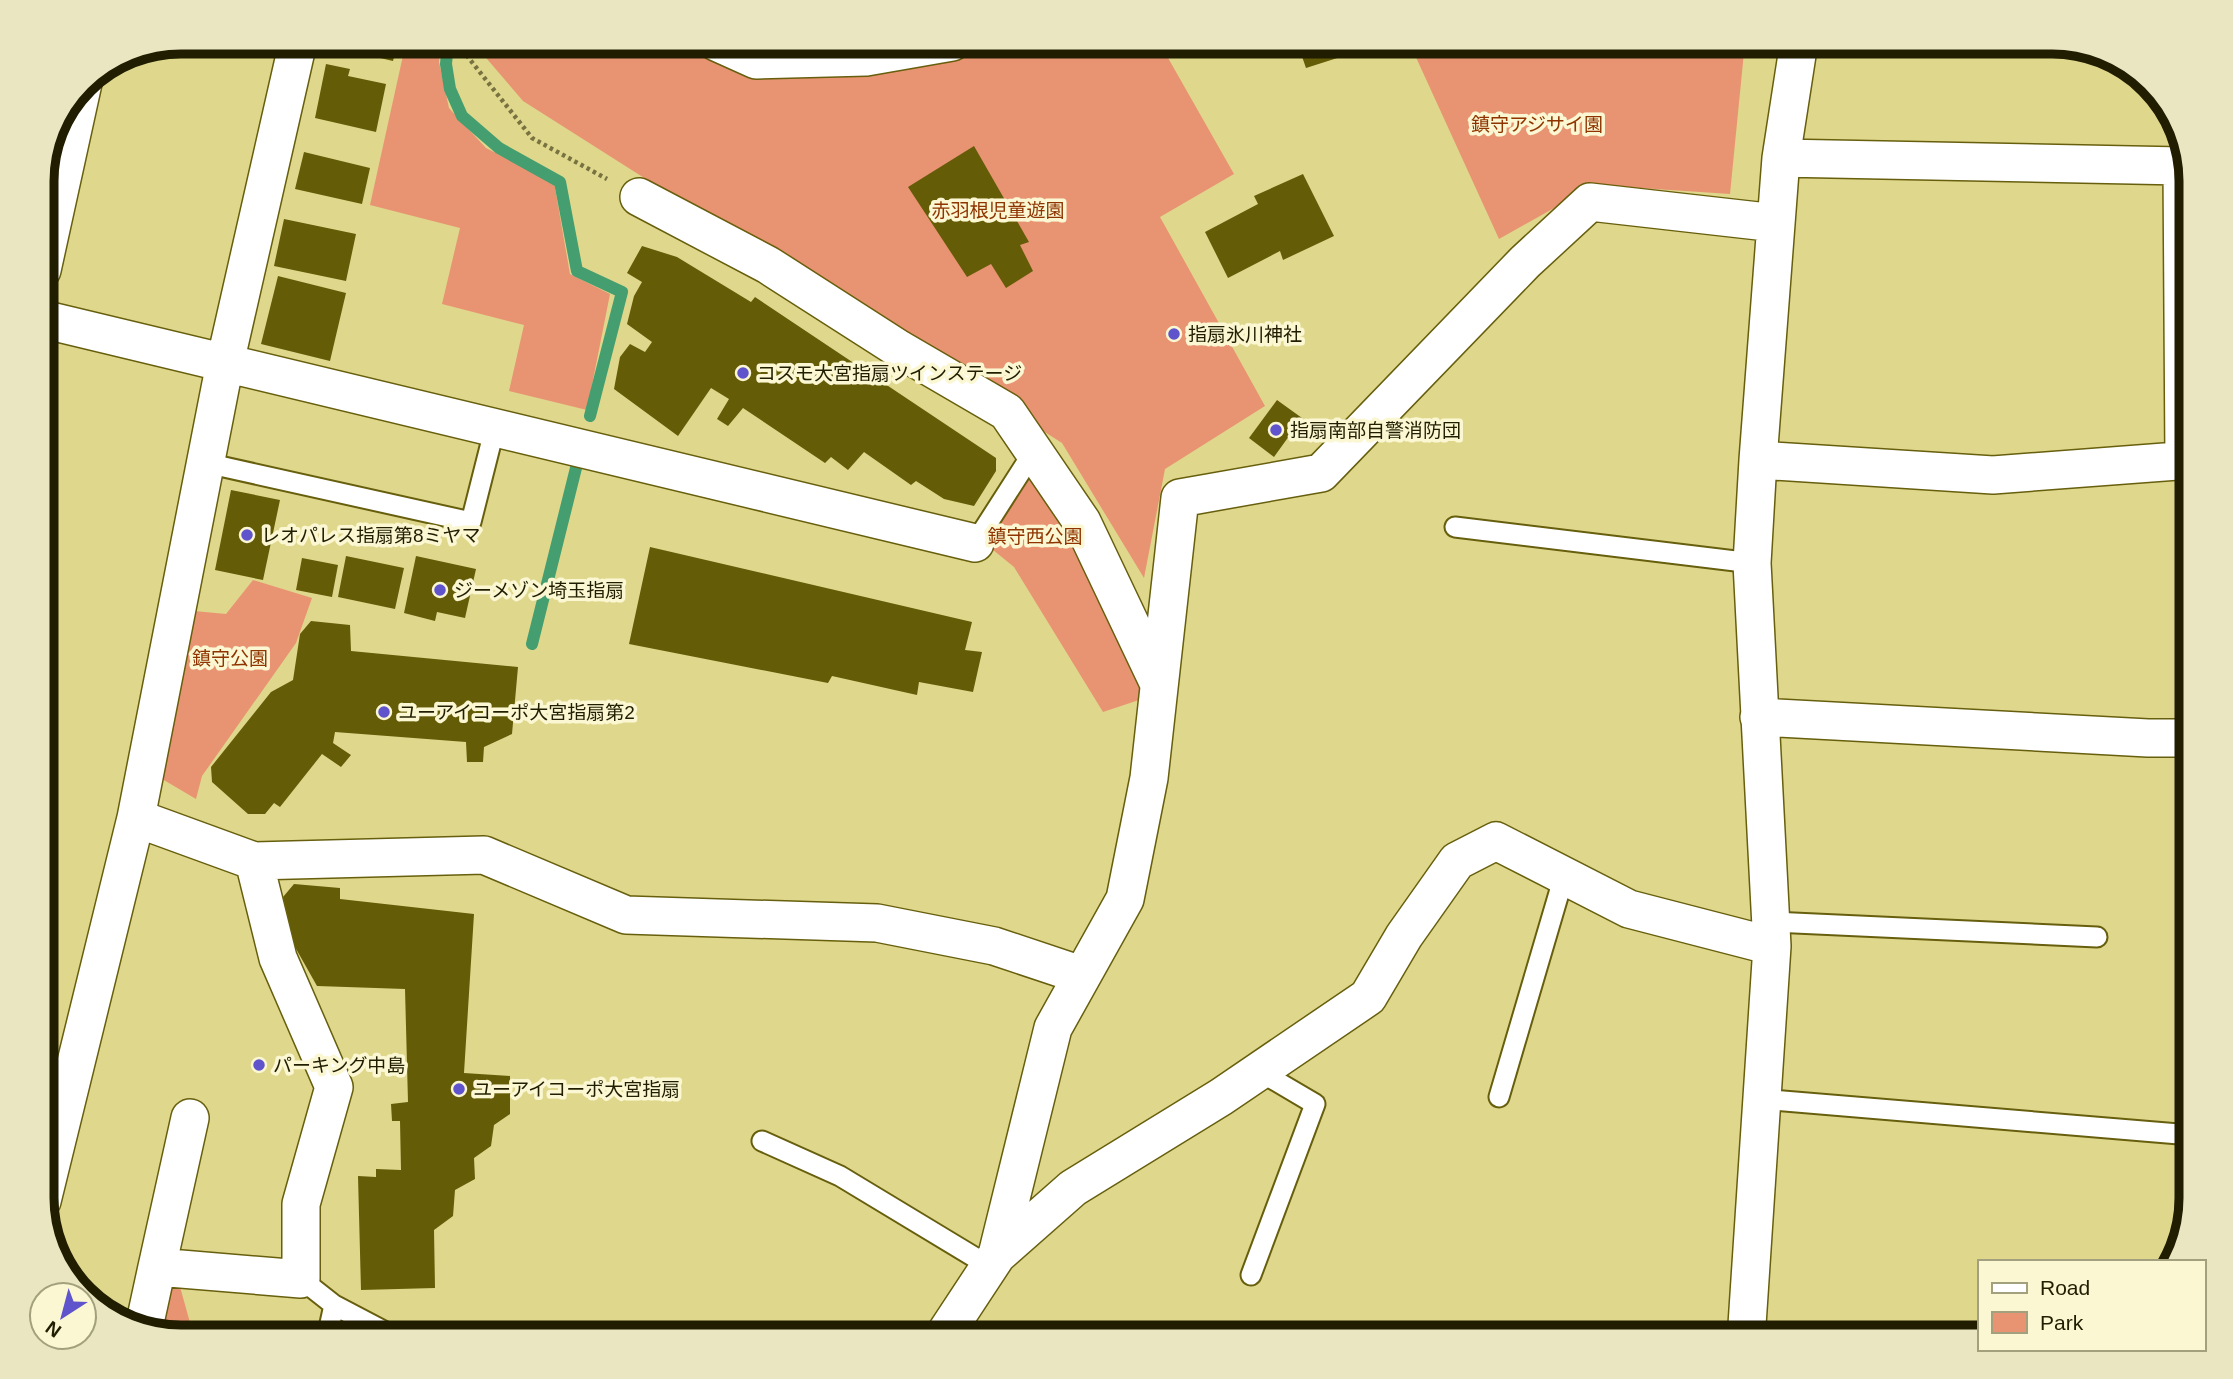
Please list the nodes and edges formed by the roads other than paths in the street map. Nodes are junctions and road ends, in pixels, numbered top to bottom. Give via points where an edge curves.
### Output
1 (295, 54) edge
2 (741, 54) edge
3 (883, 54) edge
4 (1797, 54) edge
5 (77, 109) edge
6 (2176, 155) edge
7 (1781, 158) junction
8 (639, 197) road end
9 (55, 211) edge
10 (1776, 223) junction
11 (55, 322) edge
12 (225, 363) junction
13 (495, 428) junction
14 (1034, 451) junction
15 (1758, 460) junction
16 (2178, 461) edge
17 (206, 463) junction
18 (1455, 527) dead end
19 (975, 543) joint
20 (1752, 563) junction
21 (1159, 684) junction
22 (1759, 717) junction
23 (2179, 738) edge
24 (136, 818) junction
25 (254, 861) junction
26 (1564, 876) junction
27 (1771, 934) junction
28 (2097, 937) dead end
29 (1081, 975) junction
30 (1259, 1071) junction
31 (55, 1093) edge
32 (1499, 1097) dead end
33 (1761, 1099) junction
34 (190, 1118) dead end
35 (2179, 1134) edge
36 (762, 1141) dead end
37 (993, 1260) junction
38 (157, 1267) junction
39 (1251, 1275) dead end
40 (301, 1279) junction
41 (334, 1305) junction
42 (146, 1319) edge
43 (330, 1325) edge
44 (372, 1325) edge
45 (951, 1325) edge
46 (1747, 1325) edge

1 - 12 street
2 - 3 street via 756,61
4 - 7 street
5 - 9 street
6 - 7 street
7 - 10 street
8 - 14 street via 768,265 1007,412
10 - 15 street
10 - 21 street via 1590,202 1525,262 1321,473 1180,498
11 - 12 street
12 - 13 street
12 - 17 street
13 - 17 lane via 471,522
13 - 19 street
14 - 19 lane
14 - 21 street via 1082,522
15 - 16 street via 1993,475
15 - 20 street
17 - 24 street
18 - 20 lane
20 - 22 street
21 - 29 street via 1149,778 1125,899
22 - 23 street
22 - 27 street
24 - 25 street
24 - 31 street
25 - 29 street via 484,855 626,915 877,923 994,946
25 - 40 street via 278,958 334,1087 301,1204
26 - 27 street via 1629,909
26 - 30 street via 1496,841 1457,860 1368,997
26 - 32 lane
27 - 28 lane
27 - 33 street
29 - 37 street via 1053,1028
30 - 37 street via 1073,1188
30 - 39 lane via 1315,1104
33 - 35 lane
33 - 46 street
34 - 38 street
36 - 37 lane via 840,1176
37 - 45 street
38 - 40 street
38 - 42 street
40 - 41 lane
41 - 43 lane
41 - 44 lane

